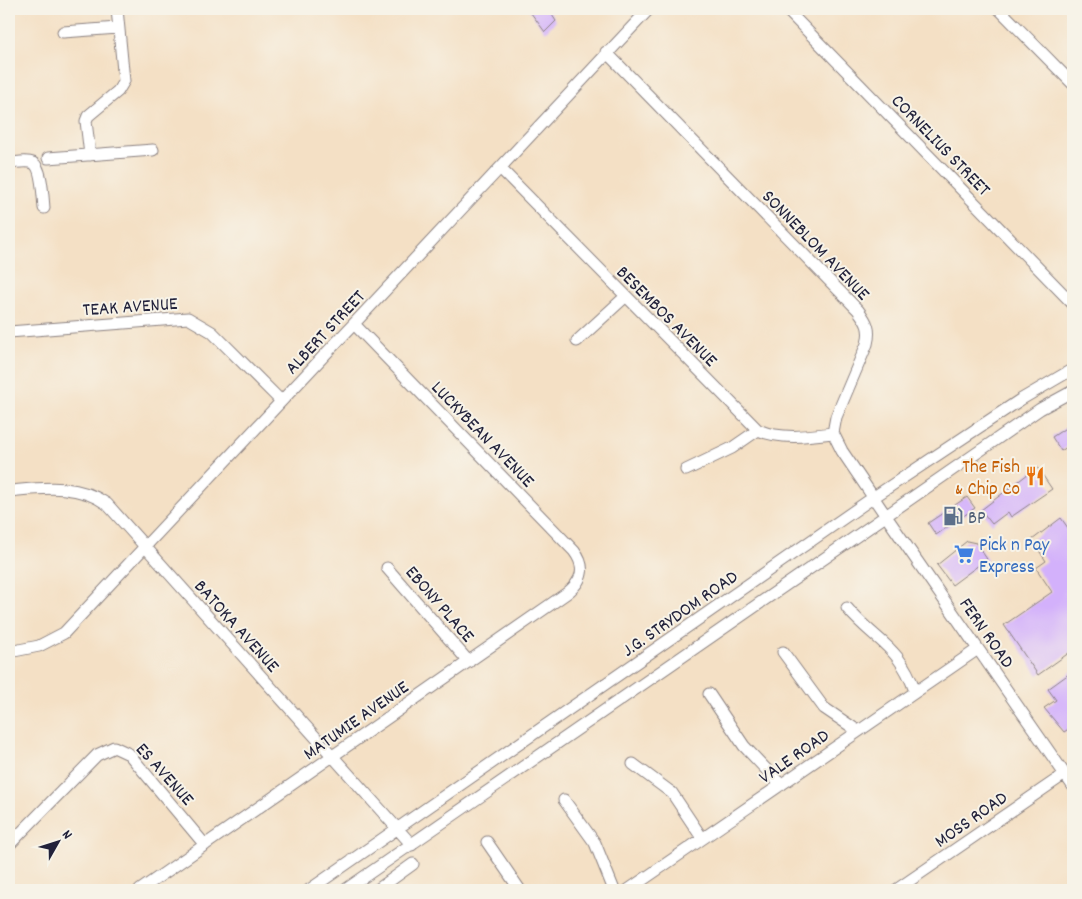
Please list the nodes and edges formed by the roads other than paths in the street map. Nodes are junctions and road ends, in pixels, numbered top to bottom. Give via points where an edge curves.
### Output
1 (117, 9) edge
2 (649, 9) edge
3 (786, 9) edge
4 (999, 9) edge
5 (118, 28) junction
6 (63, 32) dead end
7 (606, 52) junction
8 (1073, 84) edge
9 (153, 150) dead end
10 (90, 155) junction
11 (48, 158) dead end
12 (9, 163) edge
13 (500, 168) junction
14 (44, 208) dead end
15 (625, 297) junction
16 (1073, 304) edge
17 (354, 324) junction
18 (9, 332) edge
19 (576, 341) dead end
20 (1073, 369) edge
21 (1073, 391) edge
22 (281, 401) junction
23 (758, 430) junction
24 (834, 433) junction
25 (686, 470) dead end
26 (9, 491) edge
27 (874, 497) junction
28 (886, 516) junction
29 (145, 547) junction
30 (387, 568) dead end
31 (582, 570) joint
32 (847, 608) dead end
33 (978, 649) junction
34 (9, 652) edge
35 (783, 652) dead end
36 (469, 662) junction
37 (915, 692) junction
38 (709, 694) dead end
39 (858, 731) junction
40 (332, 756) junction
41 (633, 764) dead end
42 (1065, 774) junction
43 (781, 785) junction
44 (1073, 786) edge
45 (564, 800) dead end
46 (398, 829) junction
47 (702, 838) junction
48 (487, 842) dead end
49 (205, 845) junction
50 (412, 845) junction
51 (9, 846) edge
52 (413, 864) dead end
53 (140, 890) edge
54 (309, 890) edge
55 (345, 890) edge
56 (377, 890) edge
57 (520, 890) edge
58 (614, 890) edge
59 (628, 890) edge
60 (896, 890) edge

1 - 5 street
2 - 7 street, ALBERT STREET
3 - 16 street, CORNELIUS STREET
4 - 8 street
5 - 6 street
5 - 10 street via 124,81 118,91 88,116
7 - 13 street, ALBERT STREET
7 - 24 street, SONNEBLOM AVENUE via 867,322 867,344 836,417
9 - 10 street
10 - 11 street
12 - 14 street via 30,162 36,166 40,173
13 - 15 street, BESEMBOS AVENUE
13 - 17 street, ALBERT STREET
15 - 19 street
15 - 23 street, BESEMBOS AVENUE
17 - 22 street, ALBERT STREET
17 - 31 street, LUCKYBEAN AVENUE via 574,551
18 - 22 street, TEAK AVENUE via 188,318 212,332
20 - 27 street, J.G. STRYDOM ROAD via 1020,400
21 - 28 street, J.G. STRYDOM ROAD via 1040,409
22 - 29 street, ALBERT STREET
23 - 24 street via 785,436
23 - 25 street via 732,448
24 - 27 street
26 - 29 street, BATOKA AVENUE via 60,488 78,489 94,495 117,514
27 - 28 street, FERN ROAD
27 - 46 street, J.G. STRYDOM ROAD
28 - 33 street, FERN ROAD
28 - 50 street, J.G. STRYDOM ROAD
29 - 34 street, ALBERT STREET via 64,633 39,646
29 - 40 street, BATOKA AVENUE
30 - 36 street, EBONY PLACE
31 - 36 street, MATUMIE AVENUE via 573,588
32 - 37 street via 861,625 899,657
33 - 37 street, VALE ROAD
33 - 42 street, FERN ROAD
35 - 39 street via 824,708
36 - 40 street, MATUMIE AVENUE
37 - 39 street, VALE ROAD
38 - 43 street via 744,746
39 - 43 street, VALE ROAD
40 - 46 street, BATOKA AVENUE
40 - 49 street, MATUMIE AVENUE
41 - 47 street via 672,793
42 - 44 street, FERN ROAD
42 - 60 street, MOSS ROAD
43 - 47 street, VALE ROAD
45 - 58 street via 595,843
46 - 50 street, BATOKA AVENUE
46 - 54 street, J.G. STRYDOM ROAD
47 - 59 street, VALE ROAD
48 - 57 street
49 - 51 street, ES AVENUE via 129,754 114,747 96,755
49 - 53 street, MATUMIE AVENUE
50 - 55 street, J.G. STRYDOM ROAD
52 - 56 street

